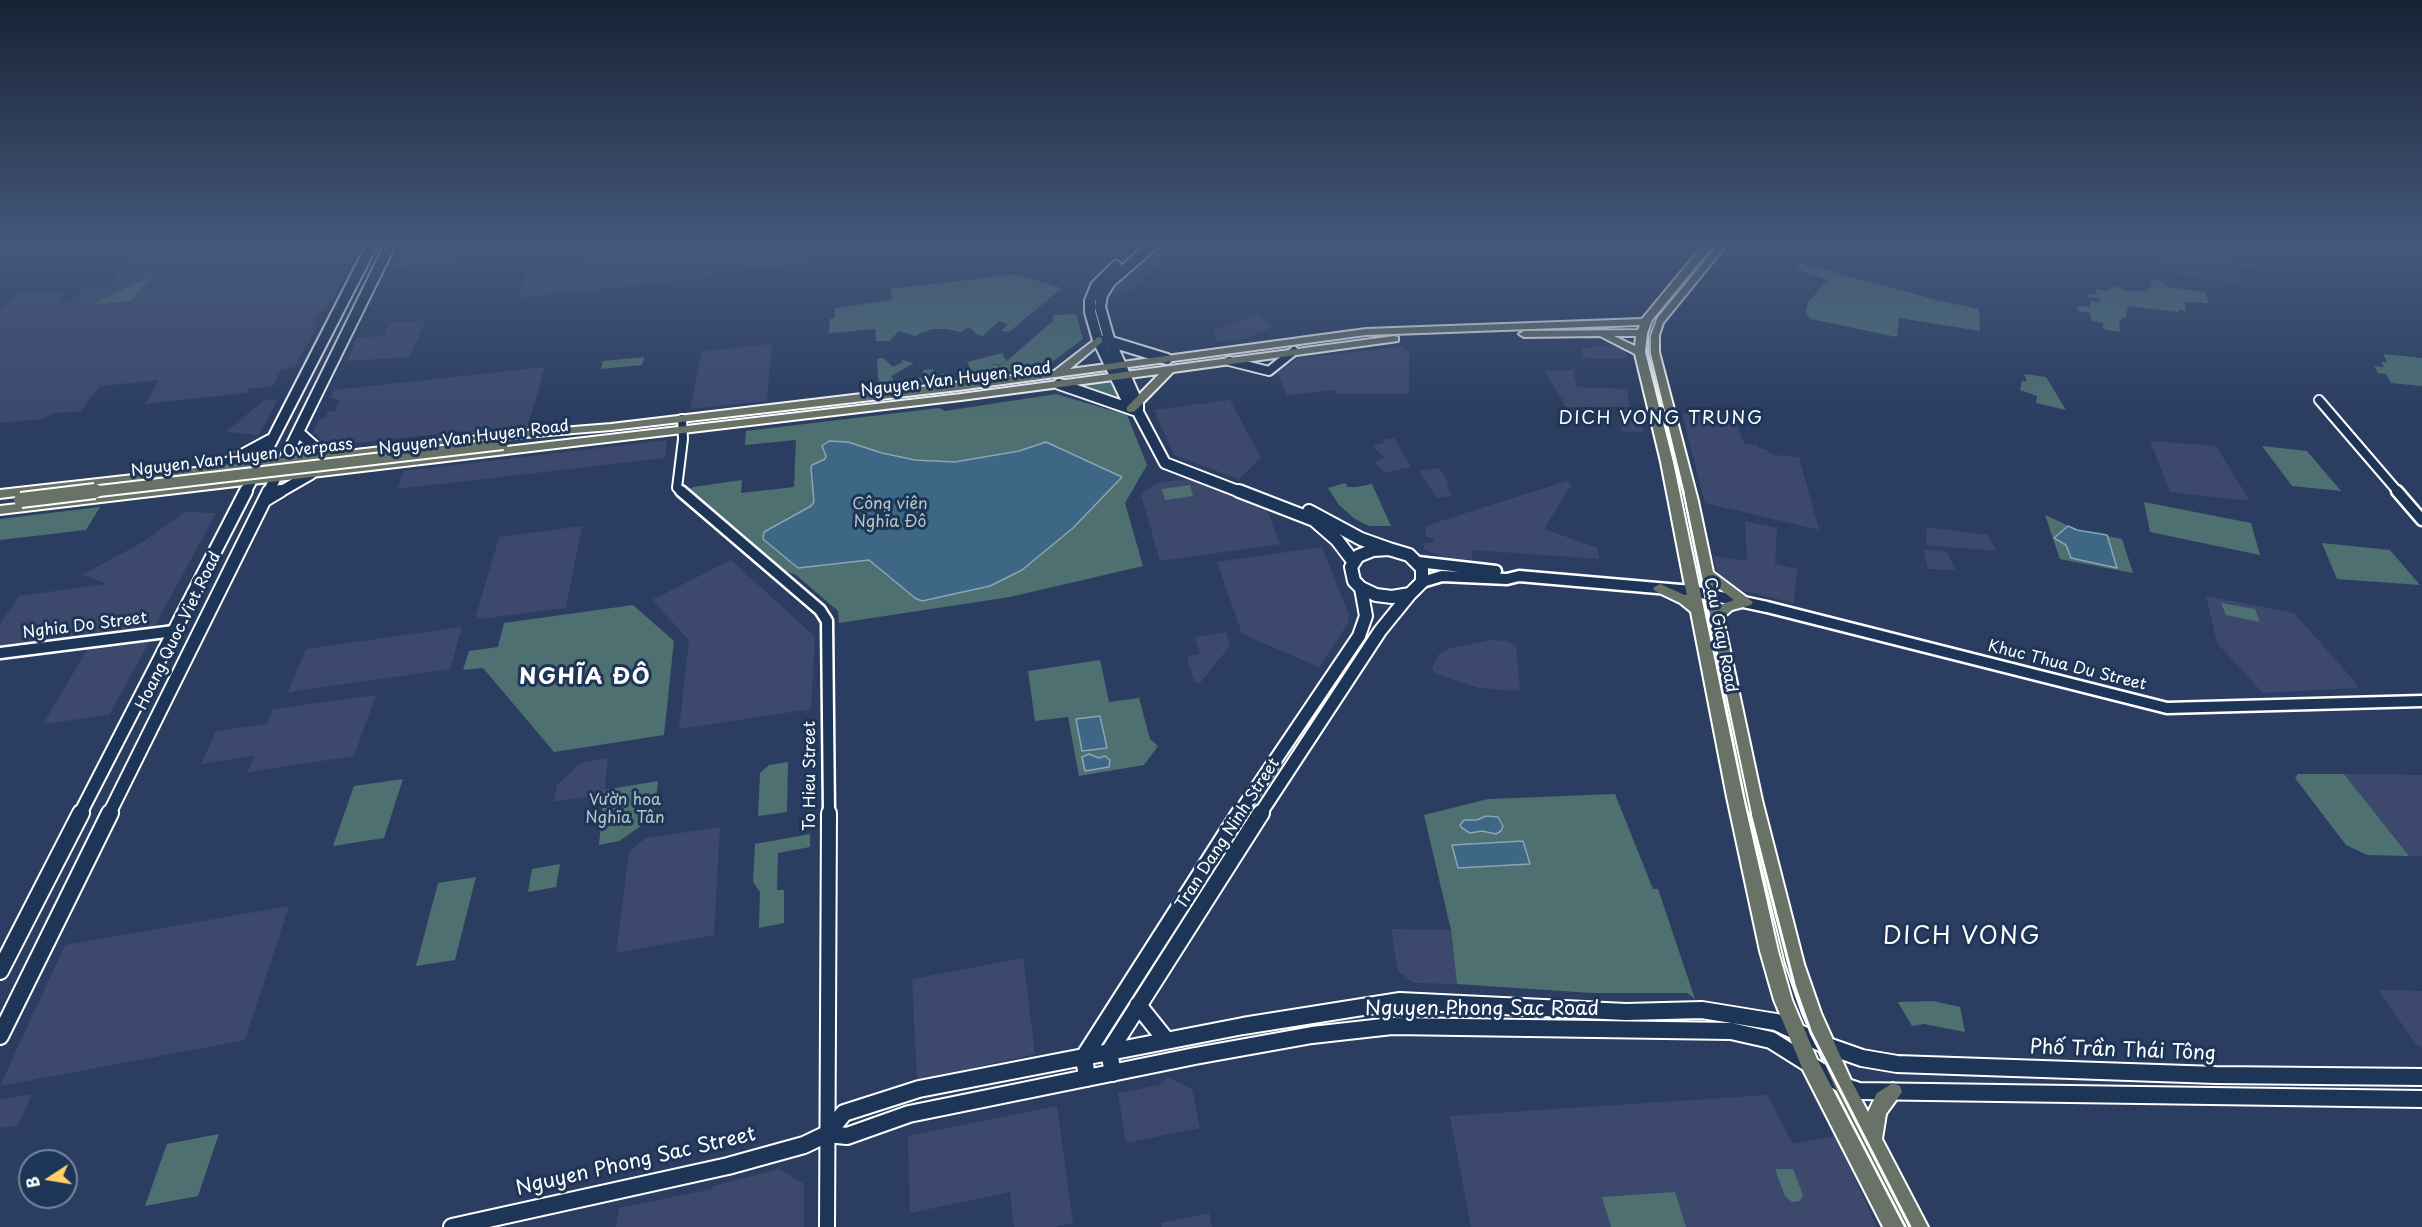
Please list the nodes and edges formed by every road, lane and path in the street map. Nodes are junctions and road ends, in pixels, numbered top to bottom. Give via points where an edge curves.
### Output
1 (344, 300) edge
2 (363, 300) edge
3 (1091, 300) edge
4 (1102, 300) edge
5 (1662, 300) edge
6 (1675, 300) edge
7 (1657, 306) junction
8 (1610, 322) junction
9 (1645, 322) junction
10 (1594, 333) junction
11 (1618, 333) junction
12 (1642, 333) junction
13 (1103, 340) junction
14 (1294, 351) junction
15 (1260, 352) junction
16 (1640, 352) junction
17 (1229, 361) junction
18 (1168, 364) junction
19 (1118, 371) junction
20 (1058, 379) junction
21 (1650, 392) junction
22 (1665, 392) junction
23 (2319, 400) dead end
24 (1135, 408) junction
25 (683, 424) junction
26 (298, 432) junction
27 (271, 439) junction
28 (550, 439) junction
29 (348, 453) junction
30 (324, 456) junction
31 (284, 460) junction
32 (259, 463) junction
33 (220, 467) junction
34 (195, 471) junction
35 (339, 471) junction
36 (311, 474) junction
37 (276, 477) junction
38 (250, 480) junction
39 (183, 488) junction
40 (0, 497) edge
41 (21, 500) junction
42 (264, 501) junction
43 (0, 504) edge
44 (0, 510) edge
45 (1313, 516) junction
46 (2422, 520) edge
47 (1389, 549) junction
48 (1353, 561) junction
49 (1418, 562) junction
50 (1689, 573) junction
51 (1708, 575) junction
52 (1519, 576) junction
53 (1422, 582) junction
54 (1360, 588) junction
55 (1660, 588) junction
56 (1692, 591) junction
57 (1410, 594) junction
58 (1711, 594) junction
59 (1746, 602) junction
60 (1697, 609) junction
61 (1716, 617) junction
62 (174, 631) junction
63 (0, 653) edge
64 (2422, 701) edge
65 (1264, 779) junction
66 (1278, 785) junction
67 (1201, 873) junction
68 (1217, 879) junction
69 (1763, 924) junction
70 (1784, 927) junction
71 (0, 971) edge
72 (1138, 1005) junction
73 (1533, 1007) junction
74 (1536, 1029) junction
75 (1796, 1032) junction
76 (0, 1036) edge
77 (1166, 1041) junction
78 (1825, 1045) junction
79 (1109, 1052) junction
80 (1084, 1057) junction
81 (1810, 1064) junction
82 (1113, 1073) junction
83 (2202, 1074) junction
84 (2422, 1077) edge
85 (1087, 1078) junction
86 (1844, 1086) junction
87 (1893, 1092) junction
88 (898, 1094) junction
89 (2214, 1095) junction
90 (2422, 1099) edge
91 (901, 1116) junction
92 (827, 1134) junction
93 (1872, 1141) junction
94 (481, 1223) edge
95 (452, 1227) edge
96 (827, 1227) edge
97 (1894, 1227) edge
98 (1918, 1227) edge

1 - 27 main road, Hoang Quoc Viet Road
2 - 26 main road, Hoang Quoc Viet Road
3 - 13 main road via 1089,306
4 - 13 main road
5 - 7 main road, Cau Giay Road
6 - 22 main road, Cau Giay Road via 1656,328 1654,352
7 - 8 main road
7 - 9 main road, Cau Giay Road
8 - 9 main road, Nguyen Van Huyen Road
8 - 11 main road
8 - 15 main road, Nguyen Van Huyen Road via 1374,331
9 - 12 main road, Cau Giay Road
10 - 11 main road, Nguyen Van Huyen Road
10 - 14 main road, Nguyen Van Huyen Road via 1399,339
10 - 16 main road
11 - 12 main road, Nguyen Van Huyen Road
12 - 16 main road, Cau Giay Road
13 - 18 main road
13 - 19 main road
13 - 20 main road
14 - 15 main road, Nguyen Van Huyen Road
14 - 17 street via 1269,371
15 - 17 main road, Nguyen Van Huyen Road
15 - 18 main road, Nguyen Van Huyen Road
16 - 21 main road, Cau Giay Road
17 - 18 main road, Nguyen Van Huyen Road
18 - 19 main road, Nguyen Van Huyen Road
18 - 24 main road
19 - 20 main road, Nguyen Van Huyen Road
19 - 24 main road
20 - 24 main road via 1068,389
20 - 25 main road, Nguyen Van Huyen Road
21 - 22 main road
21 - 50 main road, Cau Giay Road
22 - 51 main road, Cau Giay Road
23 - 46 street
24 - 45 main road via 1165,463 1189,468
25 - 28 main road, Nguyen Van Huyen Road
25 - 92 street via 677,488 820,610 827,621
26 - 30 main road
26 - 31 main road, Hoang Quoc Viet Road
27 - 32 main road, Hoang Quoc Viet Road
27 - 33 main road
28 - 29 main road, Nguyen Van Huyen Road via 524,434
28 - 35 main road, Nguyen Van Huyen Road via 519,451
28 - 41 main road, Nguyen Van Huyen Overpass, bridge
29 - 30 main road, Nguyen Van Huyen Road
29 - 35 main road via 329,462 330,467
30 - 31 main road, Nguyen Van Huyen Road
31 - 32 main road, Nguyen Van Huyen Road
31 - 37 main road, Hoang Quoc Viet Road
32 - 33 main road, Nguyen Van Huyen Road
32 - 38 main road, Hoang Quoc Viet Road
33 - 34 main road, Nguyen Van Huyen Road
34 - 39 main road via 205,476
34 - 40 main road, Nguyen Van Huyen Road
35 - 36 main road, Nguyen Van Huyen Road
36 - 37 main road, Nguyen Van Huyen Road
36 - 42 main road
37 - 38 main road, Nguyen Van Huyen Road
37 - 42 main road, Hoang Quoc Viet Road
38 - 39 main road, Nguyen Van Huyen Road
38 - 62 main road, Hoang Quoc Viet Road
39 - 44 main road, Nguyen Van Huyen Road
40 - 41 main road
41 - 43 main road
42 - 76 main road, Hoang Quoc Viet Road
45 - 47 main road
45 - 48 main road
47 - 48 main road via 1367,551
47 - 49 main road
48 - 54 main road via 1351,574
49 - 52 street
49 - 53 main road via 1424,572
50 - 55 main road via 1673,585
50 - 56 main road, Cau Giay Road
51 - 58 main road, Cau Giay Road
51 - 59 main road
52 - 53 street via 1442,576
52 - 55 street
53 - 57 main road
54 - 57 main road via 1384,597
54 - 65 main road, Tran Dang Ninh Street via 1366,616 1359,636
55 - 56 street
55 - 60 main road
56 - 58 street, Khuc Thua Du Street
56 - 60 main road, Cau Giay Road
57 - 66 main road, Tran Dang Ninh Street via 1385,624
58 - 59 street, Khuc Thua Du Street
58 - 61 main road, Cau Giay Road
59 - 61 main road via 1728,606
59 - 64 street, Khuc Thua Du Street via 2161,707
60 - 69 main road, Cau Giay Road
61 - 70 main road, Cau Giay Road
62 - 63 street, Nghia Do Street
62 - 71 main road, Hoang Quoc Viet Road
65 - 66 street
65 - 67 main road, Tran Dang Ninh Street
66 - 68 main road, Tran Dang Ninh Street
67 - 68 street
67 - 80 main road, Tran Dang Ninh Street
68 - 72 main road, Tran Dang Ninh Street
69 - 70 main road
69 - 75 main road, Cau Giay Road via 1783,1000
70 - 78 main road, Cau Giay Road via 1806,1000
72 - 77 main road
72 - 79 main road, Tran Dang Ninh Street
73 - 74 main road
73 - 75 main road, Nguyen Phong Sac Road via 1626,1012 1702,1010 1776,1022
73 - 77 main road, Nguyen Phong Sac Road via 1400,1001
74 - 81 main road, Nguyen Phong Sac Road via 1731,1031 1771,1040
74 - 82 main road, Nguyen Phong Sac Road via 1364,1028
75 - 78 main road, Nguyen Phong Sac Road
75 - 81 main road, Cau Giay Road
77 - 79 main road, Nguyen Phong Sac Street
78 - 83 main road, Phố Trần Thái Tông via 1862,1058 1897,1064
78 - 86 main road, Cau Giay Road
79 - 80 main road, Nguyen Phong Sac Street
79 - 82 main road
80 - 85 main road
80 - 88 main road, Nguyen Phong Sac Street
81 - 86 main road, Nguyen Phong Sac Road
81 - 97 main road, Cau Giay Road
82 - 85 main road, Nguyen Phong Sac Street
83 - 84 main road, Phố Trần Thái Tông
83 - 89 main road
85 - 91 main road, Nguyen Phong Sac Street
86 - 87 main road
86 - 93 main road, Cau Giay Road
87 - 89 main road
87 - 93 main road via 1877,1112
88 - 91 main road
88 - 92 main road, Nguyen Phong Sac Street via 844,1113
89 - 90 main road
91 - 92 main road, Nguyen Phong Sac Street via 847,1136
92 - 94 main road, Nguyen Phong Sac Street via 804,1145 728,1166
92 - 96 street
93 - 98 main road, Cau Giay Road
94 - 95 main road, Nguyen Phong Sac Street

